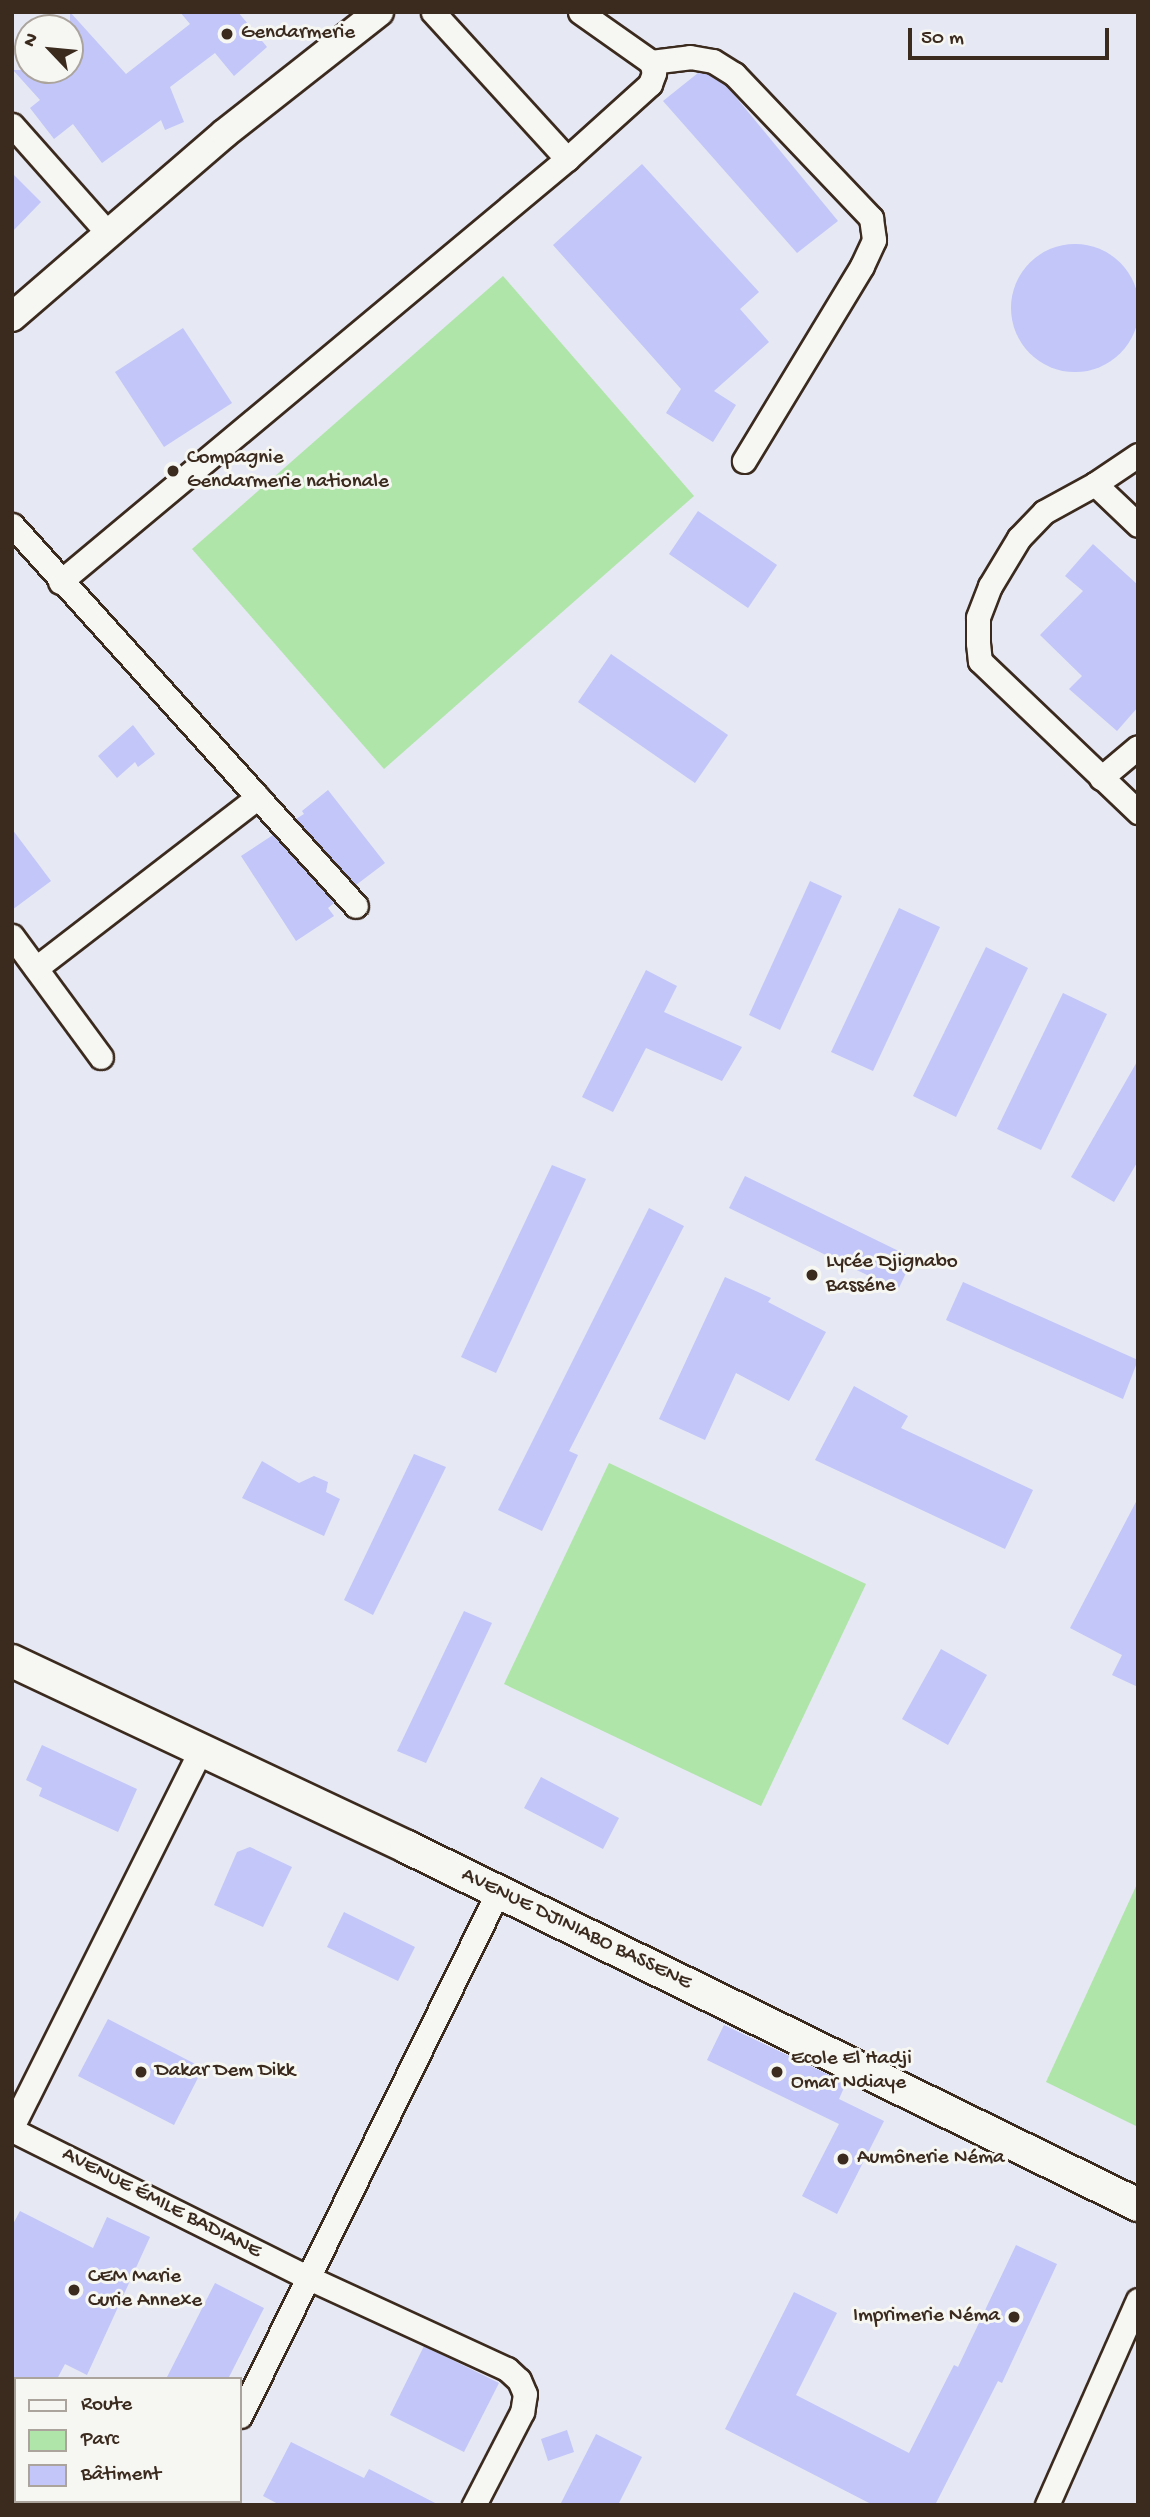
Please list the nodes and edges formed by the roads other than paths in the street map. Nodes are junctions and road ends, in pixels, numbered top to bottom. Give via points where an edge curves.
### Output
1 (379, 12) edge
2 (433, 12) edge
3 (580, 12) edge
4 (651, 62) junction
5 (12, 125) edge
6 (567, 159) junction
7 (108, 233) junction
8 (12, 317) edge
9 (1138, 455) edge
10 (744, 461) dead end
11 (1095, 484) junction
12 (12, 525) edge
13 (1138, 525) edge
14 (61, 582) junction
15 (1138, 747) edge
16 (1101, 778) junction
17 (258, 797) junction
18 (1138, 813) edge
19 (356, 906) dead end
20 (12, 936) edge
21 (36, 968) junction
22 (101, 1057) dead end
23 (12, 1661) edge
24 (200, 1751) junction
25 (498, 1892) junction
26 (12, 2128) edge
27 (1138, 2205) edge
28 (309, 2278) junction
29 (1138, 2301) edge
30 (242, 2412) edge
31 (474, 2505) edge
32 (1047, 2505) edge

1 - 7 street via 225,133
2 - 6 street
3 - 4 street
4 - 6 street via 650,84
4 - 10 street via 690,57 713,61 734,74 871,218 874,240 862,266
5 - 7 street
6 - 14 street
7 - 8 street
9 - 11 street
11 - 13 street
11 - 16 street via 1045,512 1019,538 990,586 978,618 980,661
12 - 14 street
14 - 17 street
15 - 16 street
16 - 18 street
17 - 19 street
17 - 21 street
20 - 21 street
21 - 22 street
23 - 24 main road, AVENUE DJINIABO BASSENE
24 - 25 main road, AVENUE DJINIABO BASSENE
24 - 26 street
25 - 27 main road, AVENUE DJINIABO BASSENE
25 - 28 street
26 - 28 street, AVENUE ÉMILE BADIANE
28 - 30 street
28 - 31 street, AVENUE ÉMILE BADIANE via 507,2369 519,2380 525,2394 522,2412
29 - 32 street

